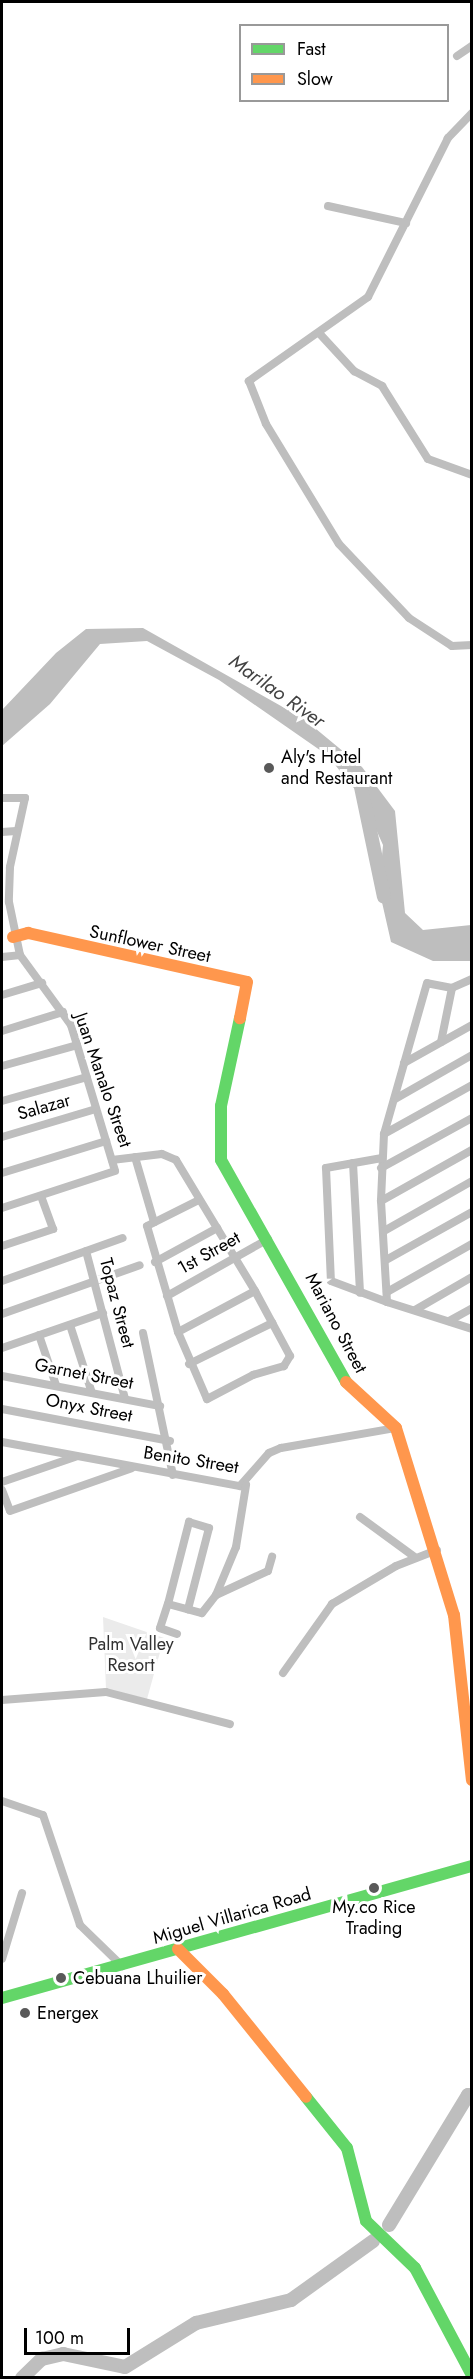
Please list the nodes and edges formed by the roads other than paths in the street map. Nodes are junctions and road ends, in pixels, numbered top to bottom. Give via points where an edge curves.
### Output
1 (471, 46) edge
2 (457, 56) dead end
3 (471, 113) edge
4 (328, 206) dead end
5 (406, 223) junction
6 (319, 333) junction
7 (471, 475) edge
8 (471, 645) edge
9 (2, 798) edge
10 (16, 831) junction
11 (2, 832) edge
12 (6, 867) edge
13 (5, 902) edge
14 (12, 937) edge
15 (20, 955) junction
16 (2, 957) edge
17 (471, 979) edge
18 (247, 982) joint
19 (42, 983) junction
20 (452, 988) junction
21 (2, 995) edge
22 (63, 1012) junction
23 (471, 1025) edge
24 (2, 1031) edge
25 (441, 1042) junction
26 (77, 1045) junction
27 (471, 1055) edge
28 (404, 1063) junction
29 (2, 1066) edge
30 (87, 1077) junction
31 (471, 1085) edge
32 (395, 1099) junction
33 (2, 1101) edge
34 (96, 1109) junction
35 (471, 1118) edge
36 (384, 1134) junction
37 (2, 1137) edge
38 (106, 1141) junction
39 (471, 1150) edge
40 (135, 1157) junction
41 (382, 1158) junction
42 (112, 1160) junction
43 (353, 1162) junction
44 (381, 1168) junction
45 (2, 1173) edge
46 (471, 1181) edge
47 (41, 1196) junction
48 (199, 1200) junction
49 (381, 1201) junction
50 (2, 1208) edge
51 (471, 1212) edge
52 (154, 1222) junction
53 (217, 1228) junction
54 (384, 1231) junction
55 (123, 1238) dead end
56 (268, 1239) junction
57 (471, 1244) edge
58 (2, 1246) edge
59 (86, 1251) junction
60 (236, 1258) junction
61 (386, 1260) junction
62 (155, 1262) junction
63 (140, 1265) dead end
64 (471, 1277) edge
65 (2, 1281) edge
66 (95, 1281) junction
67 (255, 1291) junction
68 (387, 1292) junction
69 (360, 1293) junction
70 (167, 1296) junction
71 (387, 1302) junction
72 (471, 1308) edge
73 (416, 1310) junction
74 (103, 1313) junction
75 (2, 1314) edge
76 (449, 1321) junction
77 (272, 1323) junction
78 (70, 1325) junction
79 (471, 1329) edge
80 (178, 1332) junction
81 (143, 1334) dead end
82 (39, 1335) junction
83 (2, 1348) edge
84 (189, 1364) junction
85 (2, 1376) edge
86 (56, 1385) junction
87 (92, 1393) junction
88 (125, 1399) junction
89 (160, 1406) junction
90 (2, 1409) edge
91 (396, 1428) junction
92 (170, 1441) junction
93 (2, 1442) edge
94 (75, 1456) junction
95 (133, 1468) junction
96 (173, 1474) junction
97 (2, 1482) edge
98 (246, 1485) junction
99 (2, 1490) edge
100 (360, 1517) dead end
101 (438, 1550) junction
102 (272, 1557) dead end
103 (416, 1558) junction
104 (216, 1595) junction
105 (168, 1604) junction
106 (188, 1609) junction
107 (177, 1634) dead end
108 (283, 1673) dead end
109 (2, 1700) edge
110 (469, 1709) edge
111 (230, 1724) dead end
112 (471, 1780) edge
113 (2, 1800) edge
114 (471, 1866) edge
115 (22, 1893) dead end
116 (178, 1949) junction
117 (2, 1959) edge
118 (122, 1966) junction
119 (2, 1998) edge
120 (471, 2375) edge

1 - 2 street
3 - 5 street via 448,138
4 - 5 street
5 - 6 street via 368,297
6 - 7 street via 354,371 382,386 428,459
6 - 8 street via 249,381 266,424 318,514 383,594 452,646
9 - 10 street, Juan Manalo Street via 25,798
10 - 11 street
10 - 12 street, Juan Manalo Street
12 - 13 street, Juan Manalo Street
13 - 14 street, Juan Manalo Street
14 - 15 street, Juan Manalo Street
14 - 18 main road, Sunflower Street via 45,939
15 - 16 street
15 - 19 street, Juan Manalo Street
17 - 20 street
18 - 56 main road, Mariano Street via 219,1145 225,1171
19 - 21 street
19 - 22 street, Juan Manalo Street
20 - 25 street
20 - 28 street via 427,983
22 - 24 street
22 - 26 street, Juan Manalo Street
23 - 25 street
25 - 28 street
26 - 29 street
26 - 30 street, Juan Manalo Street
27 - 32 street
28 - 32 street
30 - 33 street
30 - 34 street, Juan Manalo Street
31 - 36 street
32 - 36 street
34 - 37 street, Salazar
34 - 38 street, Juan Manalo Street
35 - 44 street
36 - 41 street
38 - 42 street, Juan Manalo Street
38 - 45 street
39 - 49 street
40 - 42 street
40 - 48 street via 172,1157
40 - 52 street
41 - 43 street
41 - 44 street
42 - 47 street, Juan Manalo Street via 115,1174
43 - 69 street
43 - 69 street via 326,1168 331,1281
44 - 49 street
46 - 54 street
47 - 50 street
47 - 58 street via 53,1229
48 - 52 street
48 - 53 street
49 - 54 street
51 - 61 street
52 - 62 street via 147,1226
53 - 60 street
53 - 62 street
54 - 61 street
55 - 59 street
56 - 60 street, 1st Street
56 - 91 main road, Mariano Street via 347,1383
57 - 68 street
59 - 65 street
59 - 66 street, Topaz Street
60 - 67 street
60 - 70 street, 1st Street
61 - 68 street
62 - 70 street
63 - 66 street
64 - 73 street
66 - 74 street, Topaz Street
66 - 75 street
67 - 77 street
67 - 80 street
68 - 71 street
69 - 71 street
70 - 80 street
71 - 73 street
72 - 76 street
73 - 76 street
74 - 78 street
74 - 88 street, Topaz Street
76 - 79 street
77 - 84 street
77 - 84 street via 290,1356 284,1366 253,1375 207,1399
78 - 82 street
78 - 87 street
80 - 84 street
81 - 89 street
82 - 83 street
82 - 86 street
85 - 86 street, Garnet Street
86 - 87 street, Garnet Street
87 - 88 street, Garnet Street
88 - 89 street, Garnet Street
89 - 92 street
90 - 92 street, Onyx Street
91 - 98 street, Benito Street via 281,1448 269,1453
91 - 101 main road, Mariano Street
92 - 96 street
93 - 94 street, Benito Street
94 - 95 street, Benito Street
94 - 97 street
95 - 96 street, Benito Street
95 - 99 street via 10,1511
96 - 98 street, Benito Street
98 - 104 street via 236,1547
100 - 103 street
101 - 103 street
101 - 110 main road, Mariano Street
102 - 104 street via 268,1571
103 - 108 street via 332,1604
104 - 106 street via 202,1613
105 - 106 street
105 - 106 street via 189,1522 209,1528
105 - 107 street via 160,1628
109 - 111 street via 106,1692
110 - 112 main road, Mariano Street
113 - 118 street via 43,1815 80,1925
114 - 116 main road, Miguel Villarica Road
115 - 117 street
116 - 118 main road, Miguel Villarica Road
116 - 120 main road via 223,1994 347,2148 366,2221 415,2268
118 - 119 main road, Miguel Villarica Road

